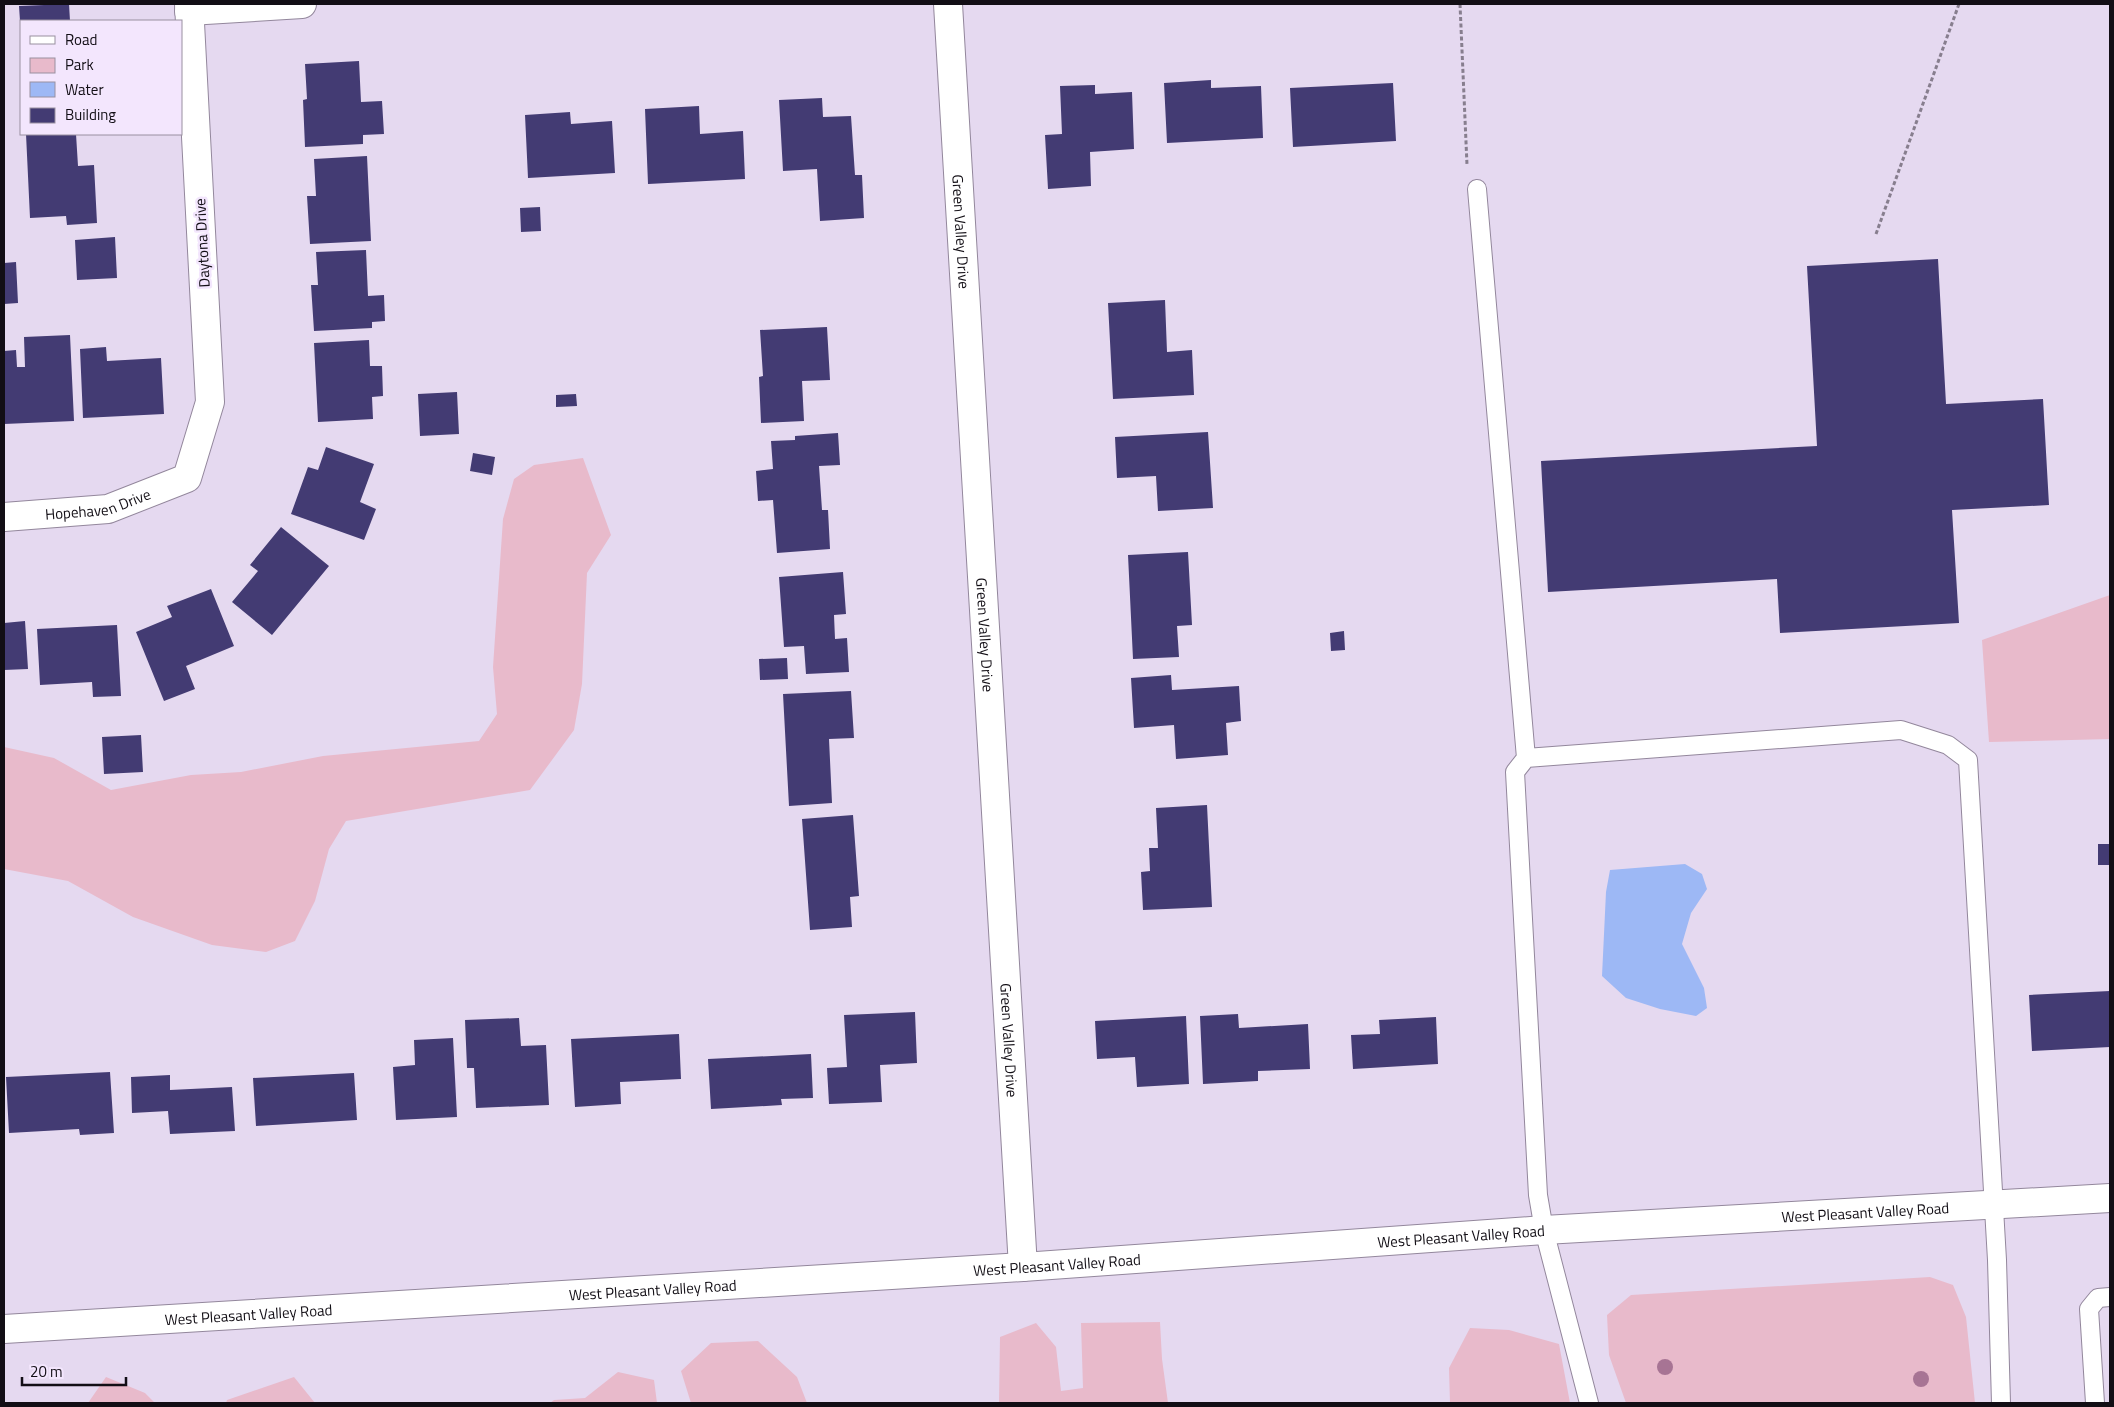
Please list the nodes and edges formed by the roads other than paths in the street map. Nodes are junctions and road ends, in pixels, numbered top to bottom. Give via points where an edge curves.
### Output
1 (302, 4) edge
2 (948, 4) edge
3 (189, 7) edge
4 (1477, 188) road end
5 (187, 478) joint
6 (4, 517) edge
7 (1526, 758) junction
8 (2110, 1198) edge
9 (1994, 1204) junction
10 (1544, 1230) junction
11 (1023, 1267) junction
12 (2110, 1297) edge
13 (4, 1329) edge
14 (1588, 1403) edge
15 (2001, 1403) edge
16 (2095, 1403) edge

1 - 3 main road
2 - 11 main road, Green Valley Drive
3 - 5 main road, Daytona Drive via 210,402
4 - 7 lane
5 - 6 main road, Hopehaven Drive via 108,509
7 - 9 lane via 1902,730 1948,745 1968,760
7 - 10 lane via 1515,772 1532,1101 1538,1195
8 - 9 main road, West Pleasant Valley Road
9 - 10 main road, West Pleasant Valley Road
9 - 15 lane
10 - 11 main road, West Pleasant Valley Road
10 - 14 lane
11 - 13 main road, West Pleasant Valley Road
12 - 16 lane via 2098,1298 2089,1309

